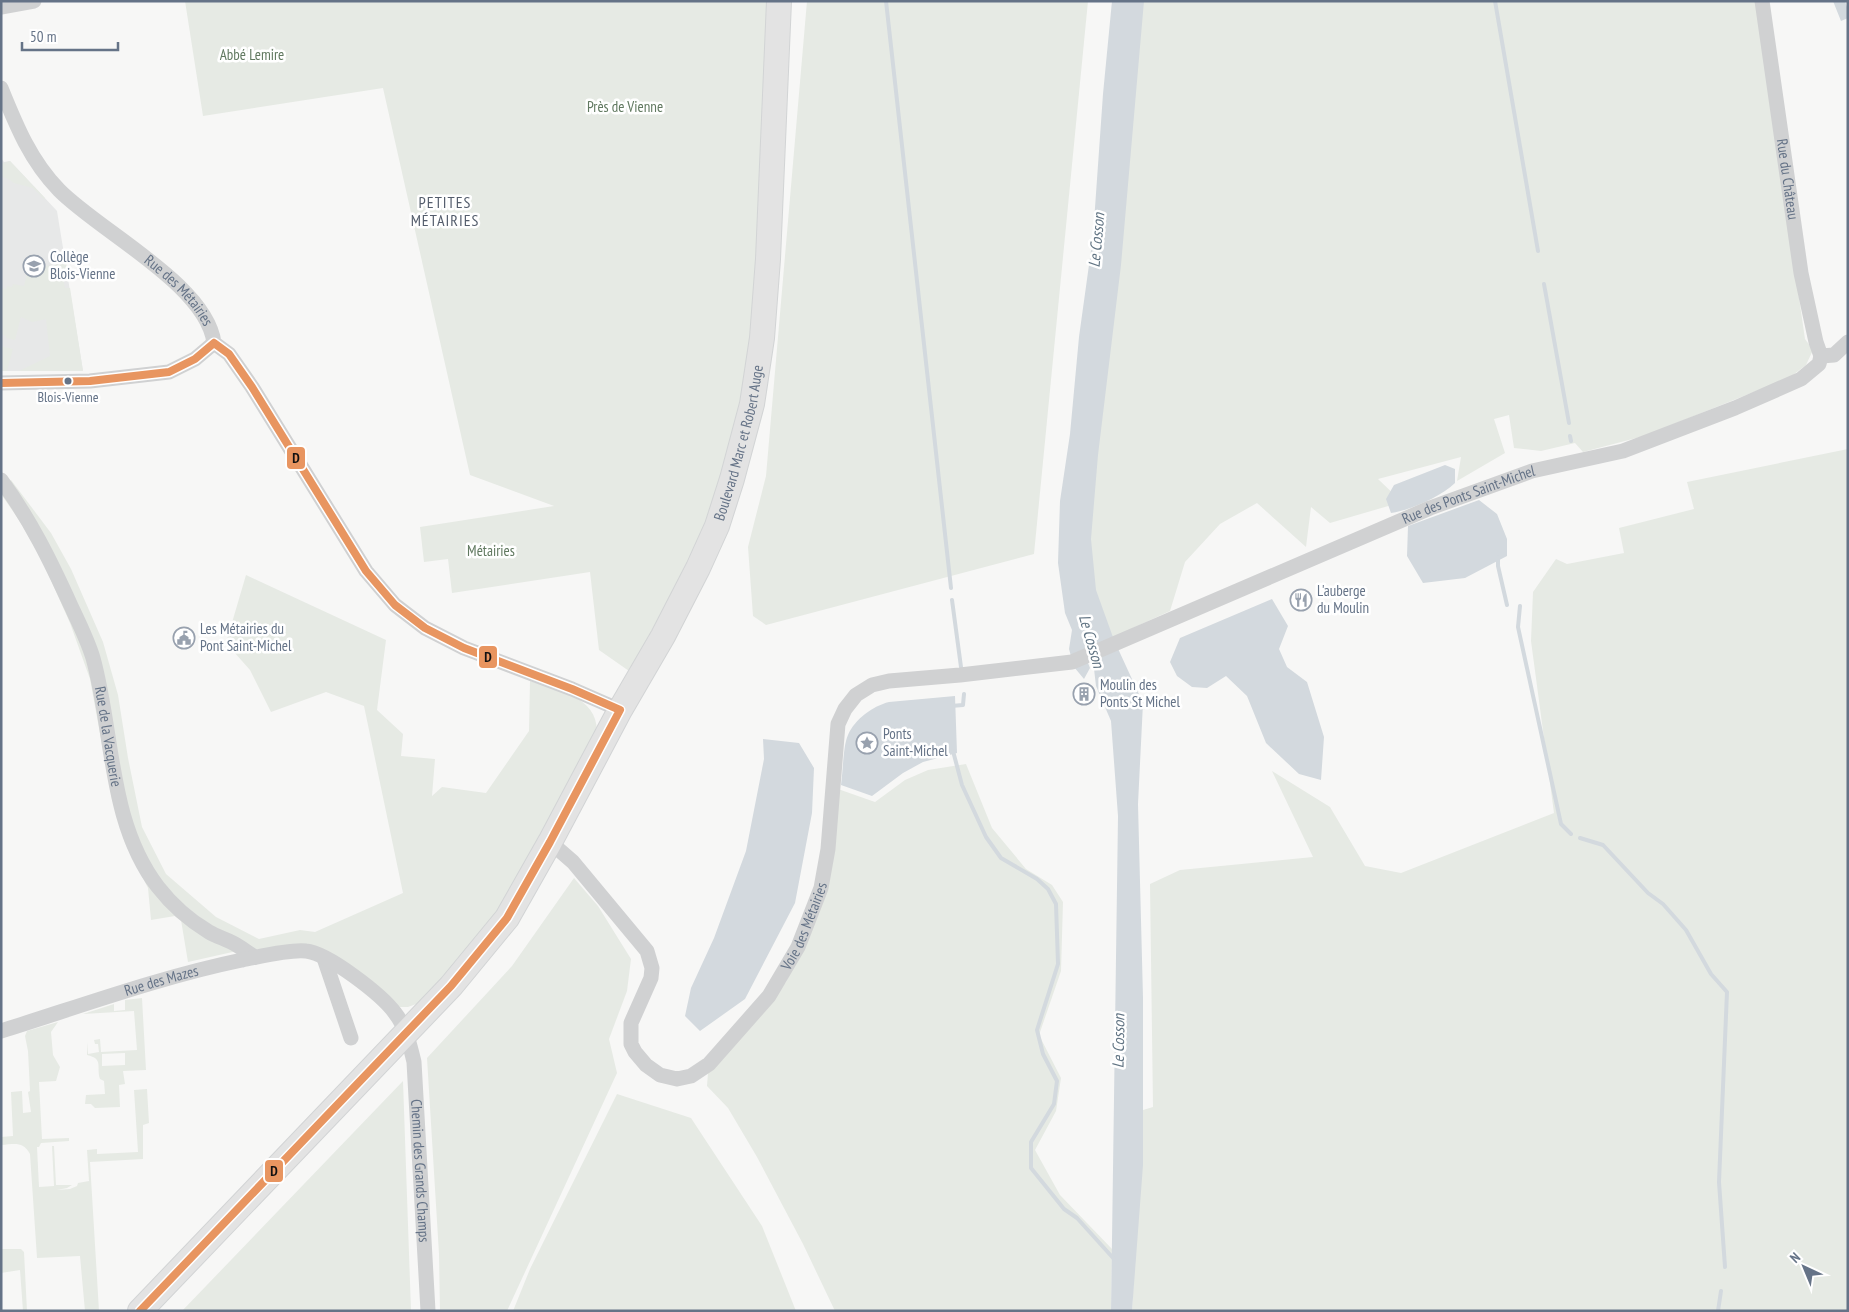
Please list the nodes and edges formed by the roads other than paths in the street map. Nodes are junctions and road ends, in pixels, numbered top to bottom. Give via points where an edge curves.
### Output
1 (34, 1) edge
2 (779, 1) edge
3 (1762, 1) edge
4 (1, 7) edge
5 (1, 88) edge
6 (1848, 342) edge
7 (214, 343) junction
8 (1821, 356) junction
9 (1, 383) edge
10 (1, 480) edge
11 (1116, 644) joint
12 (620, 710) junction
13 (550, 842) junction
14 (255, 957) junction
15 (324, 958) junction
16 (1, 1031) edge
17 (406, 1032) junction
18 (351, 1038) dead end
19 (140, 1311) edge
20 (428, 1311) edge

1 - 4 street
2 - 12 main road, Boulevard Marc et Robert Auge via 768,259 762,338 752,404 717,526 663,636
3 - 8 street, Rue du Château via 1801,273
5 - 7 street, Rue des Métairies via 30,153 59,190 182,290 206,317
6 - 8 street via 1834,354
7 - 9 street via 195,359 169,372 90,381
7 - 12 street, Rue des Métairies via 229,354 252,387 366,571 395,605 424,628 464,648
8 - 11 street, Rue des Ponts Saint-Michel via 1819,364 1801,380 1735,408 1623,452 1532,472 1430,508
10 - 14 street, Rue de la Vacquerie via 35,532 92,655 118,790 128,828 144,866 171,902 188,918
11 - 13 street, Voie des Métairies via 1072,662 889,681 872,685 856,695 838,724 828,849 820,888 798,947 769,996 708,1064 692,1076 677,1079 660,1075 635,1052 631,1044 631,1023 651,978 652,968 647,952 573,862
12 - 13 main road, Boulevard Marc et Robert Auge
13 - 17 main road, Boulevard Marc et Robert Auge via 507,918
14 - 15 street, Rue des Mazes via 307,951
14 - 16 street, Rue des Mazes via 158,981
15 - 17 street, Rue des Mazes via 367,986 395,1012
15 - 18 street
17 - 19 main road, Boulevard Marc et Robert Auge
17 - 20 street, Chemin des Grands Champs via 414,1062

